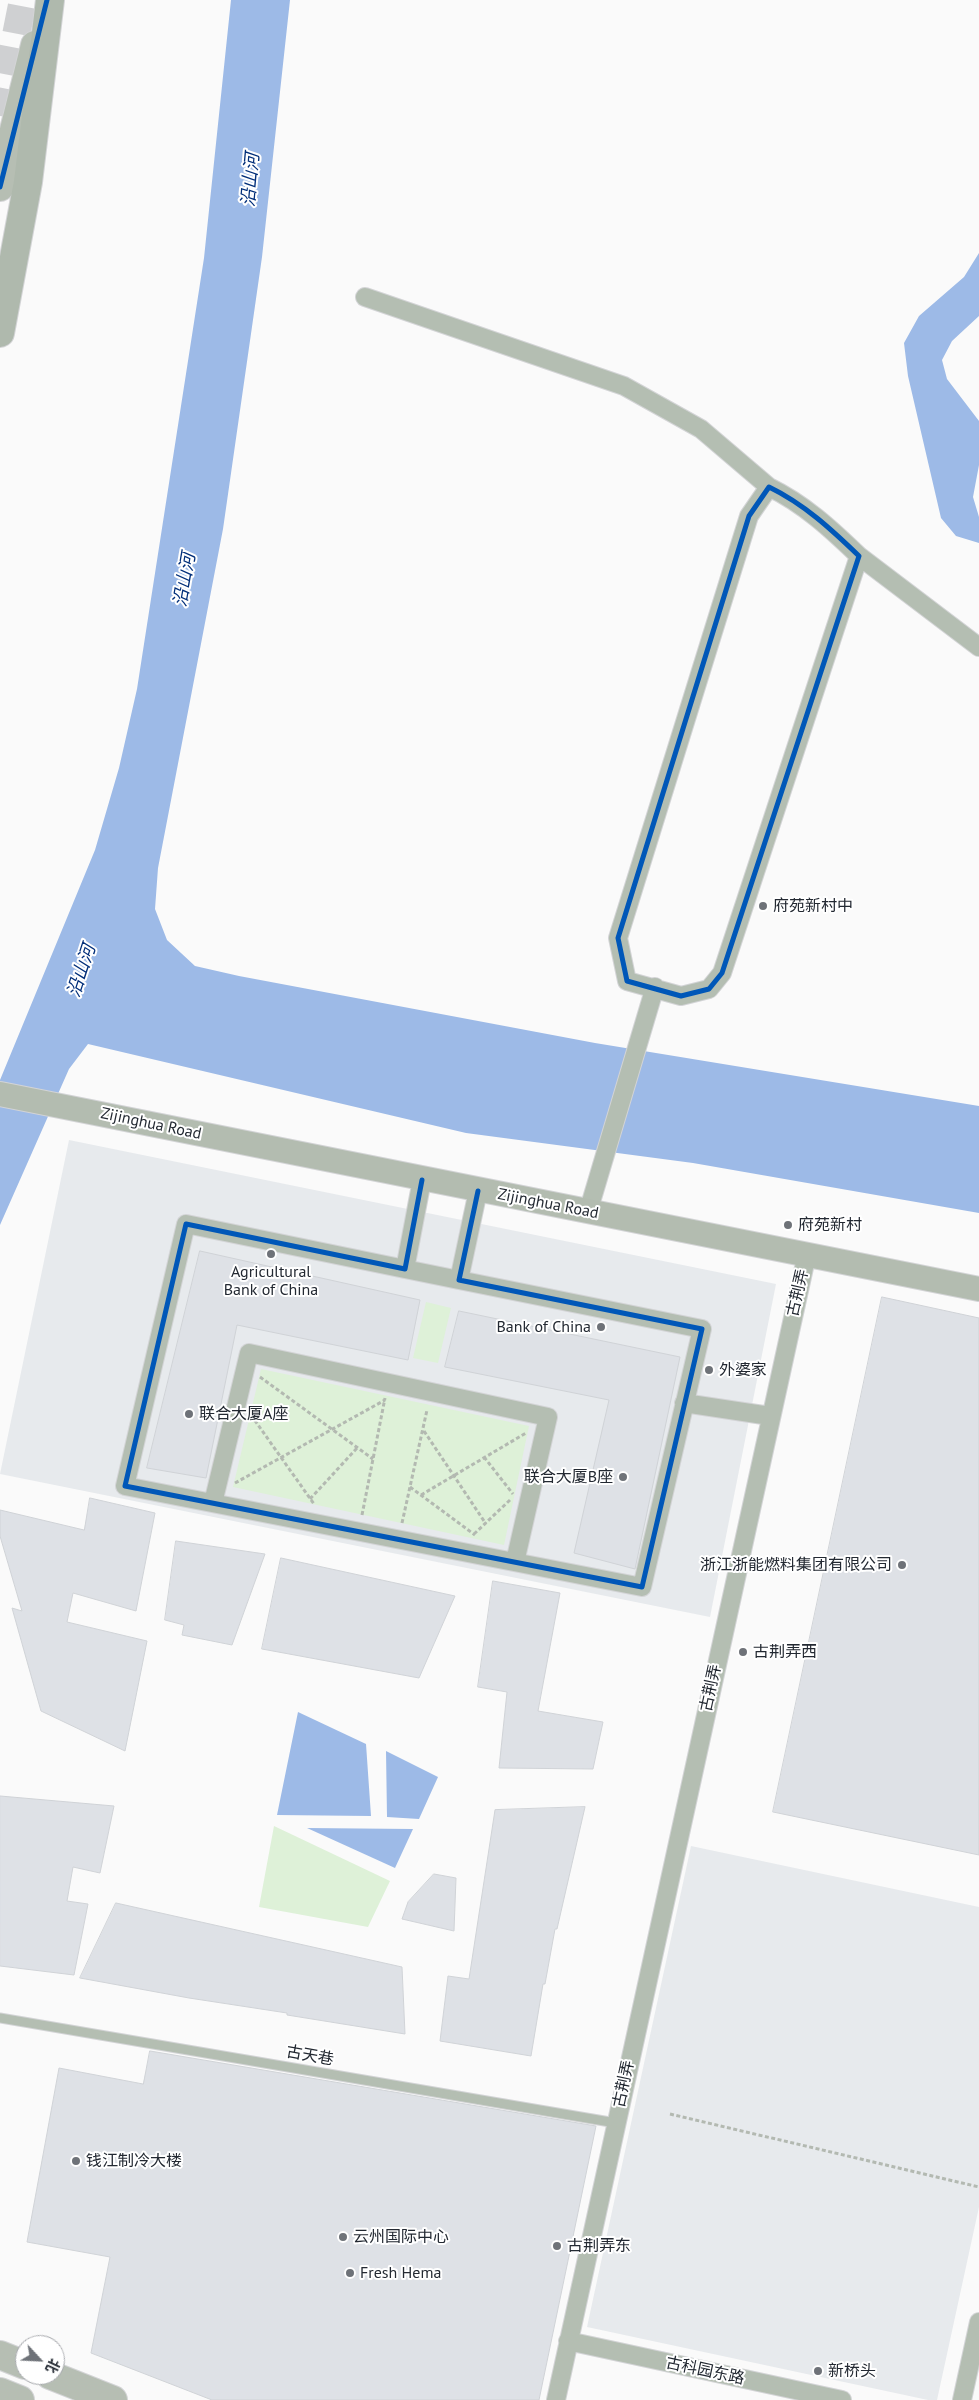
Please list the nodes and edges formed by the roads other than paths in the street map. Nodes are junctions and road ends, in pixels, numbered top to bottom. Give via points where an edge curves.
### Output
1 (48, 0) edge
2 (0, 187) edge
3 (365, 297) dead end
4 (0, 333) edge
5 (769, 486) junction
6 (859, 556) junction
7 (979, 647) edge
8 (655, 987) junction
9 (0, 1094) edge
10 (422, 1180) junction
11 (478, 1191) junction
12 (588, 1212) junction
13 (807, 1254) junction
14 (405, 1268) junction
15 (458, 1280) junction
16 (979, 1289) edge
17 (684, 1403) junction
18 (770, 1416) junction
19 (213, 1503) junction
20 (515, 1562) junction
21 (0, 2018) edge
22 (616, 2123) junction
23 (979, 2322) edge
24 (568, 2342) junction
25 (0, 2355) edge
26 (15, 2361) edge
27 (65, 2381) edge
28 (0, 2392) edge
29 (20, 2400) edge
30 (113, 2400) edge
31 (556, 2400) edge
32 (842, 2400) edge
33 (962, 2400) edge

1 - 2 main road
1 - 4 highway via 28,182
3 - 5 street via 624,386 701,429
5 - 6 street via 792,498 824,522
5 - 8 street via 749,516 618,938 627,981
6 - 7 street
6 - 8 street via 722,973 709,989 682,996
8 - 12 street
9 - 10 street, Zijinghua Road
10 - 11 street, Zijinghua Road
10 - 14 street
11 - 12 street, Zijinghua Road
11 - 15 street
12 - 13 street, Zijinghua Road
13 - 16 street, Zijinghua Road
13 - 18 street, 古荆弄
14 - 15 street
14 - 19 street via 186,1224 125,1486
15 - 17 street via 702,1329
17 - 18 street
17 - 20 street via 642,1587
18 - 22 street, 古荆弄
19 - 20 street
19 - 20 street via 249,1354 387,1391 432,1392 548,1417
21 - 22 lane, 古天巷
22 - 24 street, 古荆弄
23 - 33 street
24 - 31 street, 古荆弄
24 - 32 street, 古科园东路
25 - 26 main road
27 - 30 main road
28 - 29 main road

